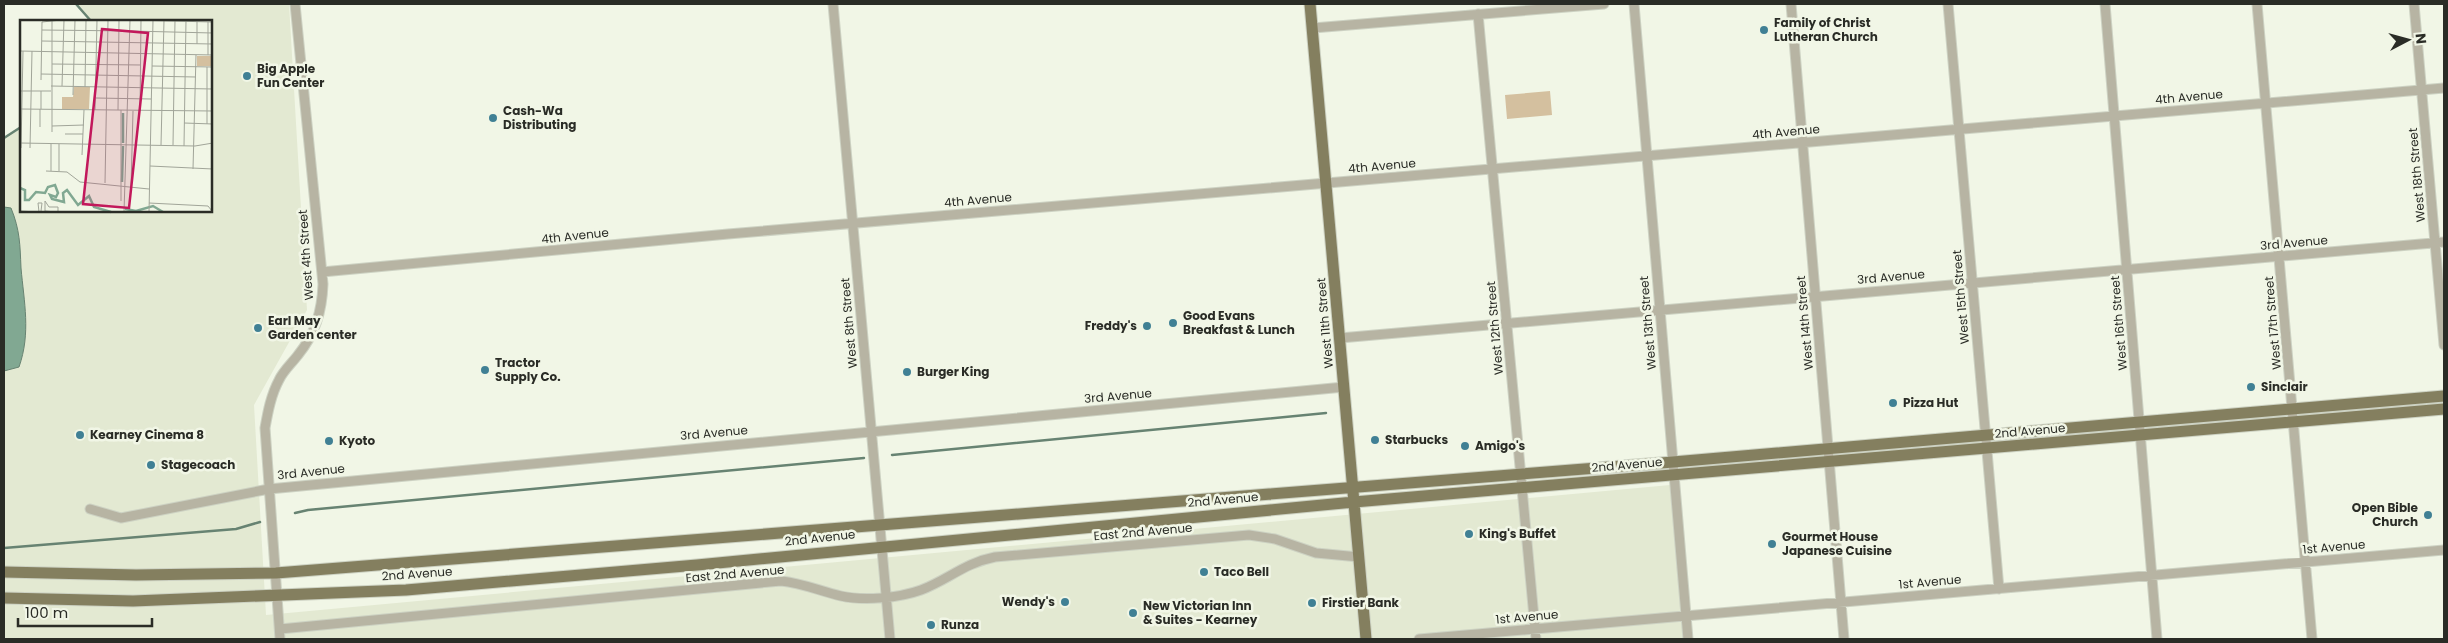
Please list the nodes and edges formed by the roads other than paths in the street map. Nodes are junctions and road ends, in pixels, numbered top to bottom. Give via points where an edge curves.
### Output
1 (294, 4) edge
2 (833, 4) edge
3 (1310, 4) edge
4 (1604, 4) edge
5 (1634, 4) edge
6 (1791, 4) edge
7 (1948, 4) edge
8 (2105, 4) edge
9 (2258, 4) edge
10 (2414, 4) edge
11 (1478, 14) junction
12 (1313, 28) junction
13 (2444, 88) edge
14 (2422, 90) junction
15 (2266, 103) junction
16 (2114, 116) junction
17 (1959, 130) junction
18 (1803, 143) junction
19 (1647, 156) junction
20 (1493, 169) junction
21 (1326, 184) junction
22 (853, 224) junction
23 (2440, 243) edge
24 (2279, 257) junction
25 (2127, 270) junction
26 (322, 272) junction
27 (1972, 283) junction
28 (1816, 296) junction
29 (1660, 310) junction
30 (1507, 323) junction
31 (1340, 338) junction
32 (2444, 345) edge
33 (1344, 387) junction
34 (2444, 396) edge
35 (2292, 408) junction
36 (2444, 409) edge
37 (2140, 422) junction
38 (2294, 422) junction
39 (871, 431) junction
40 (1985, 435) junction
41 (2140, 435) junction
42 (1828, 448) junction
43 (1986, 448) junction
44 (1829, 461) junction
45 (1673, 462) junction
46 (1521, 473) junction
47 (1674, 475) junction
48 (1353, 486) junction
49 (1522, 488) junction
50 (269, 489) junction
51 (1354, 502) junction
52 (90, 509) dead end
53 (880, 525) junction
54 (882, 546) junction
55 (2444, 550) edge
56 (1359, 557) junction
57 (2306, 562) junction
58 (9, 572) edge
59 (276, 573) junction
60 (2152, 575) junction
61 (1999, 588) junction
62 (277, 596) junction
63 (886, 596) junction
64 (7, 598) edge
65 (1841, 602) junction
66 (1686, 616) junction
67 (280, 629) junction
68 (1535, 629) junction
69 (280, 639) edge
70 (890, 639) edge
71 (1366, 639) edge
72 (1419, 639) edge
73 (1536, 639) edge
74 (1688, 639) edge
75 (1844, 639) edge
76 (2158, 639) edge
77 (2312, 639) edge

1 - 26 street, West 4th Street
2 - 22 street, West 8th Street
3 - 12 main road, West 11th Street
4 - 11 street
5 - 19 street, West 13th Street
6 - 18 street, West 14th Street
7 - 17 street, West 15th Street
8 - 16 street, West 16th Street
9 - 15 street, West 17th Street
10 - 14 street, West 18th Street
11 - 12 street
11 - 20 street, West 12th Street
12 - 21 main road, West 11th Street
13 - 14 street, 4th Avenue
14 - 15 street, 4th Avenue
14 - 23 street, West 18th Street
15 - 16 street, 4th Avenue
15 - 24 street, West 17th Street
16 - 17 street, 4th Avenue
16 - 25 street, West 16th Street
17 - 18 street, 4th Avenue
17 - 27 street, West 15th Street
18 - 19 street, 4th Avenue
18 - 28 street, West 14th Street
19 - 20 street, 4th Avenue
19 - 29 street, West 13th Street
20 - 21 street, 4th Avenue
20 - 30 street, West 12th Street
21 - 22 street, 4th Avenue
21 - 31 main road, West 11th Street
22 - 26 street, 4th Avenue
22 - 39 street, West 8th Street
23 - 24 street, 3rd Avenue
23 - 32 street, West 18th Street
24 - 25 street, 3rd Avenue
24 - 35 street, West 17th Street
25 - 27 street, 3rd Avenue
25 - 37 street, West 16th Street
26 - 50 street, West 4th Street via 322,308 316,326 280,377 269,402 265,428
27 - 28 street, 3rd Avenue
27 - 40 street, West 15th Street
28 - 29 street, 3rd Avenue
28 - 42 street, West 14th Street
29 - 30 street, 3rd Avenue
29 - 45 street, West 13th Street
30 - 31 street, 3rd Avenue
30 - 46 street, West 12th Street
31 - 33 main road, West 11th Street
33 - 39 street, 3rd Avenue
33 - 48 main road, West 11th Street
34 - 35 main road, 2nd Avenue
35 - 37 main road, 2nd Avenue
35 - 38 street, West 17th Street
36 - 38 main road, 2nd Avenue
37 - 40 main road, 2nd Avenue
37 - 41 street, West 16th Street
38 - 41 main road, 2nd Avenue
38 - 57 street, West 17th Street
39 - 50 street, 3rd Avenue
39 - 53 street, West 8th Street
40 - 42 main road, 2nd Avenue
40 - 43 street, West 15th Street
41 - 43 main road, 2nd Avenue
41 - 60 street, West 16th Street
42 - 44 street, West 14th Street
42 - 45 main road, 2nd Avenue
43 - 44 main road, 2nd Avenue
43 - 61 street, West 15th Street
44 - 47 main road, 2nd Avenue
44 - 65 street, West 14th Street
45 - 46 main road, 2nd Avenue
45 - 47 street, West 13th Street
46 - 48 main road, 2nd Avenue
46 - 49 street, West 12th Street
47 - 49 main road, 2nd Avenue
47 - 66 street, West 13th Street
48 - 51 main road, West 11th Street
48 - 53 main road, 2nd Avenue
49 - 51 main road, 2nd Avenue
49 - 68 street, West 12th Street
50 - 52 street, 3rd Avenue via 121,518
50 - 59 street, West 4th Street
51 - 54 main road, 2nd Avenue
51 - 56 main road, West 11th Street
53 - 54 street, West 8th Street
53 - 59 main road, 2nd Avenue
54 - 62 main road, 2nd Avenue via 406,590
54 - 63 street, West 8th Street
55 - 57 street, 1st Avenue
56 - 63 street, East 2nd Avenue via 1316,553 1275,539 1240,536 995,557 980,560 920,590
56 - 71 main road, West 11th Street
57 - 60 street, 1st Avenue
57 - 77 street, West 17th Street
58 - 59 main road, 2nd Avenue via 136,575
59 - 62 street, West 4th Street
60 - 61 street, 1st Avenue
60 - 76 street, West 16th Street
61 - 65 street, 1st Avenue
62 - 64 main road, 2nd Avenue via 133,601
62 - 67 street, West 4th Street
63 - 67 street, East 2nd Avenue via 841,596 797,582 781,581
63 - 70 street, West 8th Street
65 - 66 street, 1st Avenue
65 - 75 street, West 14th Street
66 - 68 street, 1st Avenue
66 - 74 street, West 13th Street
67 - 69 street, West 4th Street
68 - 72 street, 1st Avenue
68 - 73 street, West 12th Street

